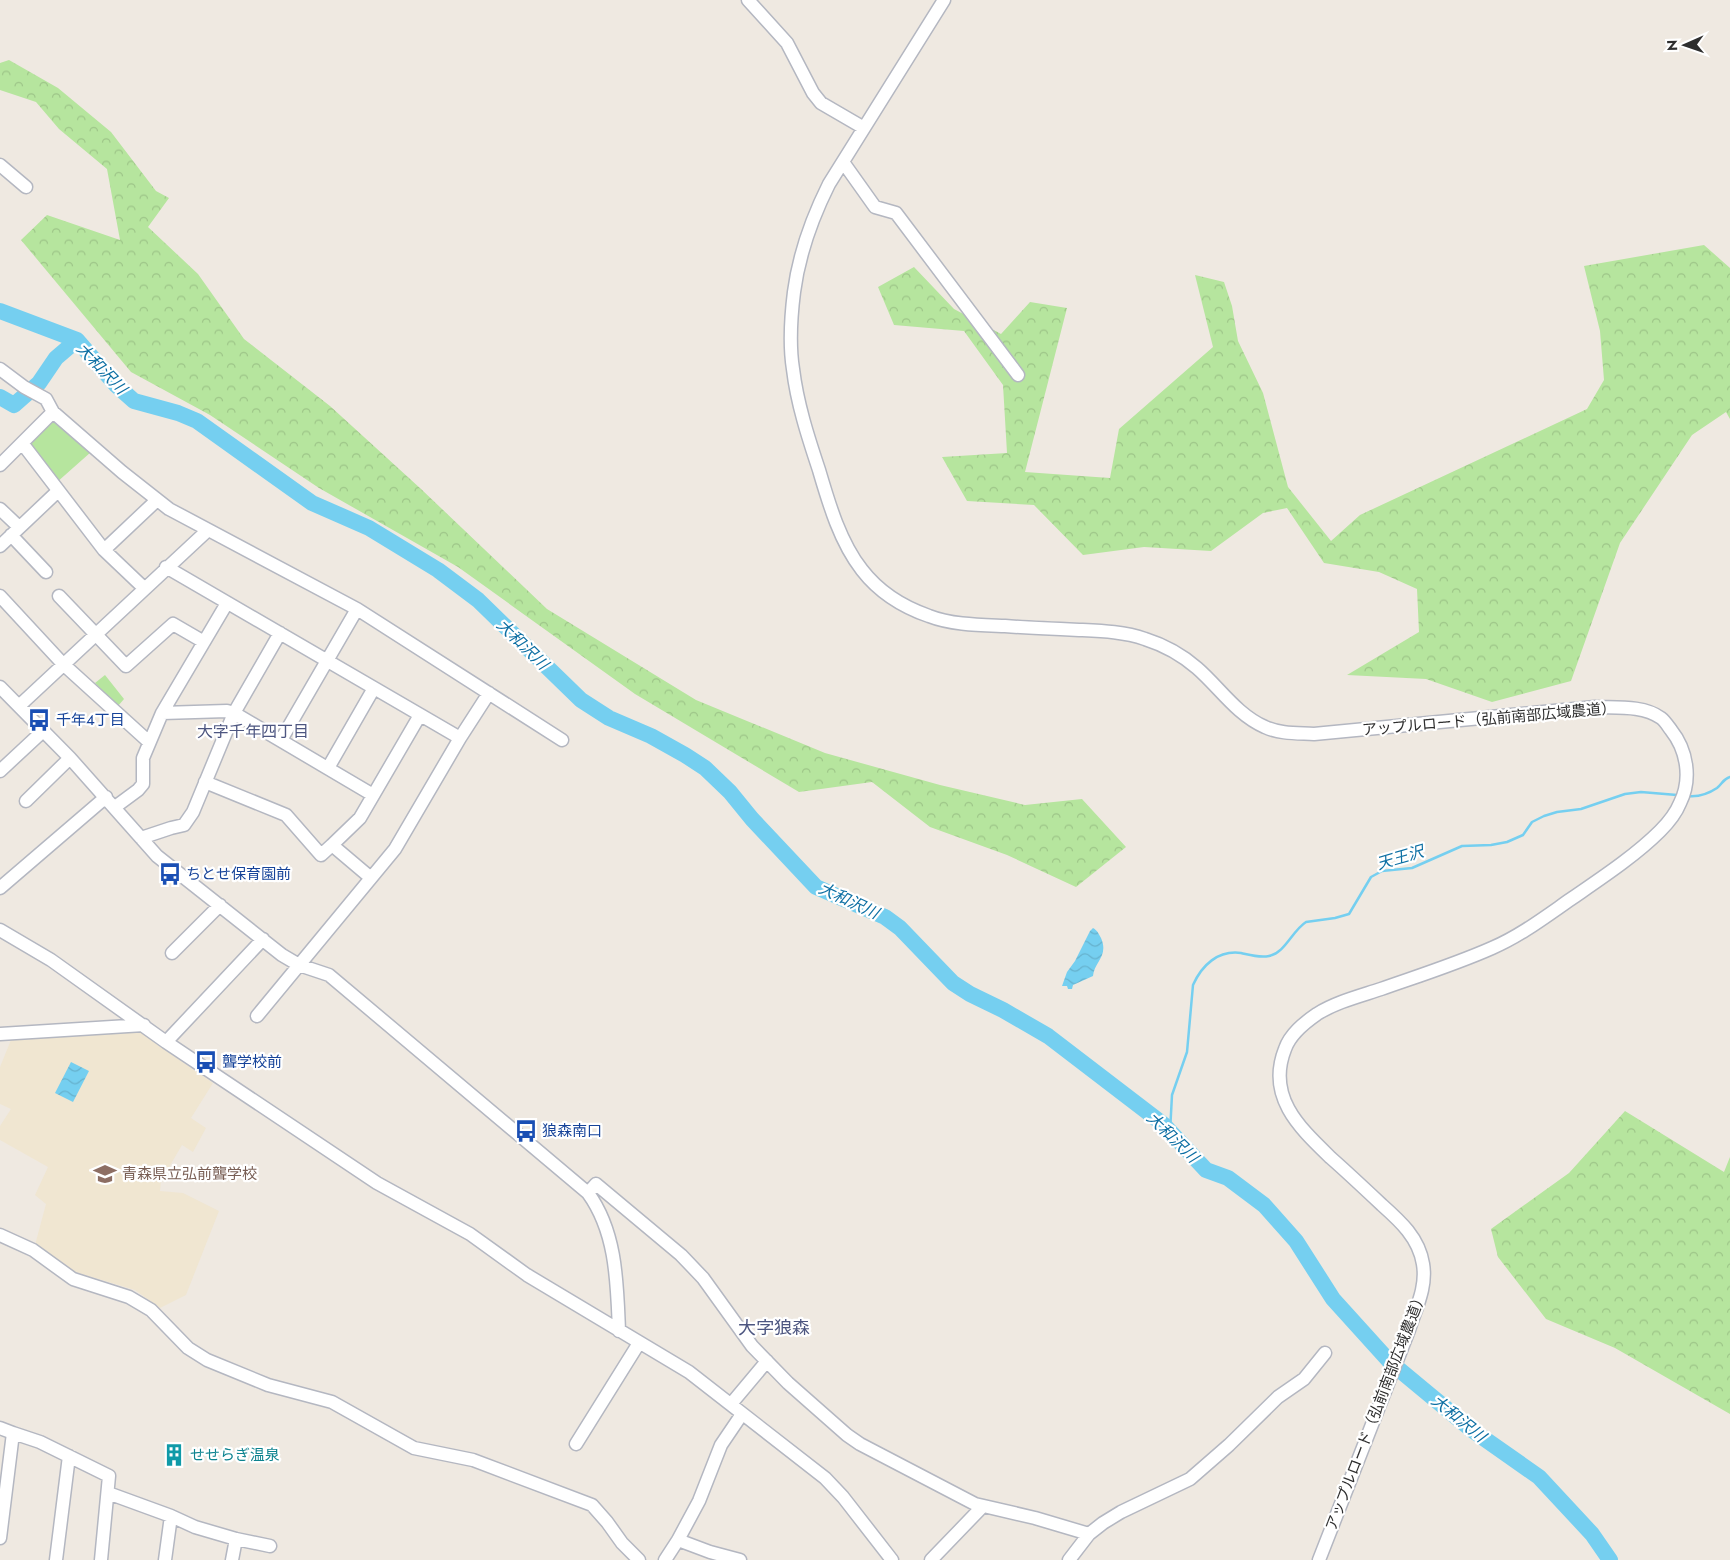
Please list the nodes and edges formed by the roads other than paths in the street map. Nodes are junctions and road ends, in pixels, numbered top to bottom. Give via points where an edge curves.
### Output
1 (748, 0) edge
2 (944, 0) edge
3 (864, 128) junction
4 (843, 162) junction
5 (0, 165) edge
6 (26, 187) dead end
7 (0, 369) edge
8 (1018, 375) dead end
9 (53, 412) junction
10 (22, 442) junction
11 (0, 465) edge
12 (58, 491) junction
13 (157, 500) junction
14 (0, 509) edge
15 (208, 530) junction
16 (15, 531) junction
17 (0, 546) edge
18 (104, 550) junction
19 (166, 567) junction
20 (46, 572) dead end
21 (144, 588) junction
22 (0, 596) edge
23 (59, 596) dead end
24 (227, 602) junction
25 (357, 609) junction
26 (280, 633) junction
27 (96, 634) junction
28 (204, 642) junction
29 (327, 661) junction
30 (64, 664) junction
31 (0, 686) edge
32 (374, 688) junction
33 (489, 693) junction
34 (19, 706) junction
35 (162, 713) junction
36 (234, 713) junction
37 (420, 715) junction
38 (43, 730) junction
39 (460, 738) junction
40 (281, 740) junction
41 (562, 740) dead end
42 (149, 742) junction
43 (70, 758) junction
44 (328, 768) junction
45 (0, 771) edge
46 (205, 782) junction
47 (374, 795) junction
48 (26, 801) dead end
49 (111, 802) junction
50 (141, 838) junction
51 (332, 845) junction
52 (371, 878) junction
53 (0, 888) edge
54 (220, 905) junction
55 (0, 930) edge
56 (263, 939) junction
57 (172, 953) dead end
58 (299, 965) junction
59 (257, 1016) dead end
60 (144, 1025) junction
61 (0, 1034) edge
62 (166, 1042) junction
63 (588, 1193) junction
64 (0, 1235) edge
65 (619, 1331) junction
66 (639, 1343) junction
67 (1325, 1353) dead end
68 (767, 1361) junction
69 (731, 1404) junction
70 (742, 1414) junction
71 (0, 1428) edge
72 (13, 1433) junction
73 (576, 1444) dead end
74 (69, 1456) junction
75 (108, 1493) junction
76 (984, 1506) junction
77 (171, 1516) junction
78 (1089, 1534) junction
79 (0, 1538) edge
80 (236, 1539) junction
81 (678, 1540) junction
82 (270, 1546) dead end
83 (56, 1560) edge
84 (101, 1560) edge
85 (165, 1560) edge
86 (232, 1560) edge
87 (639, 1560) edge
88 (665, 1560) edge
89 (740, 1560) edge
90 (892, 1560) edge
91 (931, 1560) edge
92 (1069, 1560) edge
93 (1319, 1560) edge

1 - 3 street via 787,43 812,93 821,104
2 - 3 street, アップルロード（弘前南部広域農道）
3 - 4 street, アップルロード（弘前南部広域農道）
4 - 8 street via 875,207 896,213
4 - 93 street, アップルロード（弘前南部広域農道） via 817,208 798,267 792,314 792,368 804,425 838,527 862,570 893,599 923,614 951,621 1108,631 1144,638 1180,655 1198,668 1244,714 1264,727 1286,733 1314,734 1595,708 1629,708 1645,710 1662,718 1682,748 1686,786 1673,816 1661,831 1605,876 1493,948 1318,1013 1293,1034 1285,1048 1279,1075 1292,1117 1398,1220 1414,1239 1424,1265 1423,1291
5 - 6 street
7 - 9 street via 46,400
9 - 10 street
9 - 13 street
10 - 11 street
10 - 12 street
12 - 16 street
12 - 18 street
13 - 15 street
13 - 18 street
14 - 16 street
15 - 19 street
15 - 25 street
16 - 17 street
16 - 20 street
18 - 21 street
19 - 21 street
19 - 24 street
21 - 27 street
22 - 30 street
23 - 27 street
24 - 26 street
24 - 28 street
25 - 29 street
25 - 33 street
26 - 29 street
26 - 36 street
27 - 28 street via 126,666 172,624
27 - 30 street
28 - 35 street
29 - 32 street
29 - 40 street
30 - 34 street
30 - 42 street
31 - 34 street
32 - 37 street
32 - 44 street
33 - 39 street
33 - 41 street
34 - 38 street
35 - 36 street
35 - 42 street
36 - 40 street
36 - 46 street
37 - 39 street
37 - 47 street
38 - 43 street
38 - 45 street
39 - 52 street via 395,849
40 - 44 street
42 - 49 street via 143,758 143,784 138,790
43 - 48 street
43 - 49 street
44 - 47 street
46 - 50 street via 184,825
46 - 51 street via 286,815 322,855
47 - 51 street via 360,818
49 - 50 street
49 - 53 street
50 - 54 street via 157,856
51 - 52 street
52 - 58 street
54 - 56 street
54 - 57 street
55 - 60 street via 51,960
56 - 58 street
56 - 62 street
58 - 59 street
58 - 63 street via 329,975
60 - 61 street
60 - 62 street
62 - 65 street via 376,1183 470,1234 527,1275
63 - 65 street via 598,1210 614,1256
63 - 68 street via 596,1184 681,1255 703,1278 738,1328
64 - 87 street via 34,1250 73,1279 129,1297 151,1310 188,1348 207,1360 274,1387 332,1402 414,1448 473,1460 592,1505
65 - 66 street
66 - 69 street via 689,1372
66 - 73 street
67 - 78 street via 1304,1379 1278,1397 1190,1479 1121,1512
68 - 69 street
68 - 76 street via 860,1444
69 - 70 street
70 - 81 street via 721,1445 699,1501
70 - 90 street via 825,1478
71 - 72 street
72 - 74 street
72 - 79 street
74 - 75 street via 110,1476
74 - 83 street
75 - 77 street
75 - 84 street
76 - 78 street
76 - 91 street
77 - 80 street
77 - 85 street
78 - 92 street
80 - 82 street
80 - 86 street
81 - 88 street
81 - 89 street

